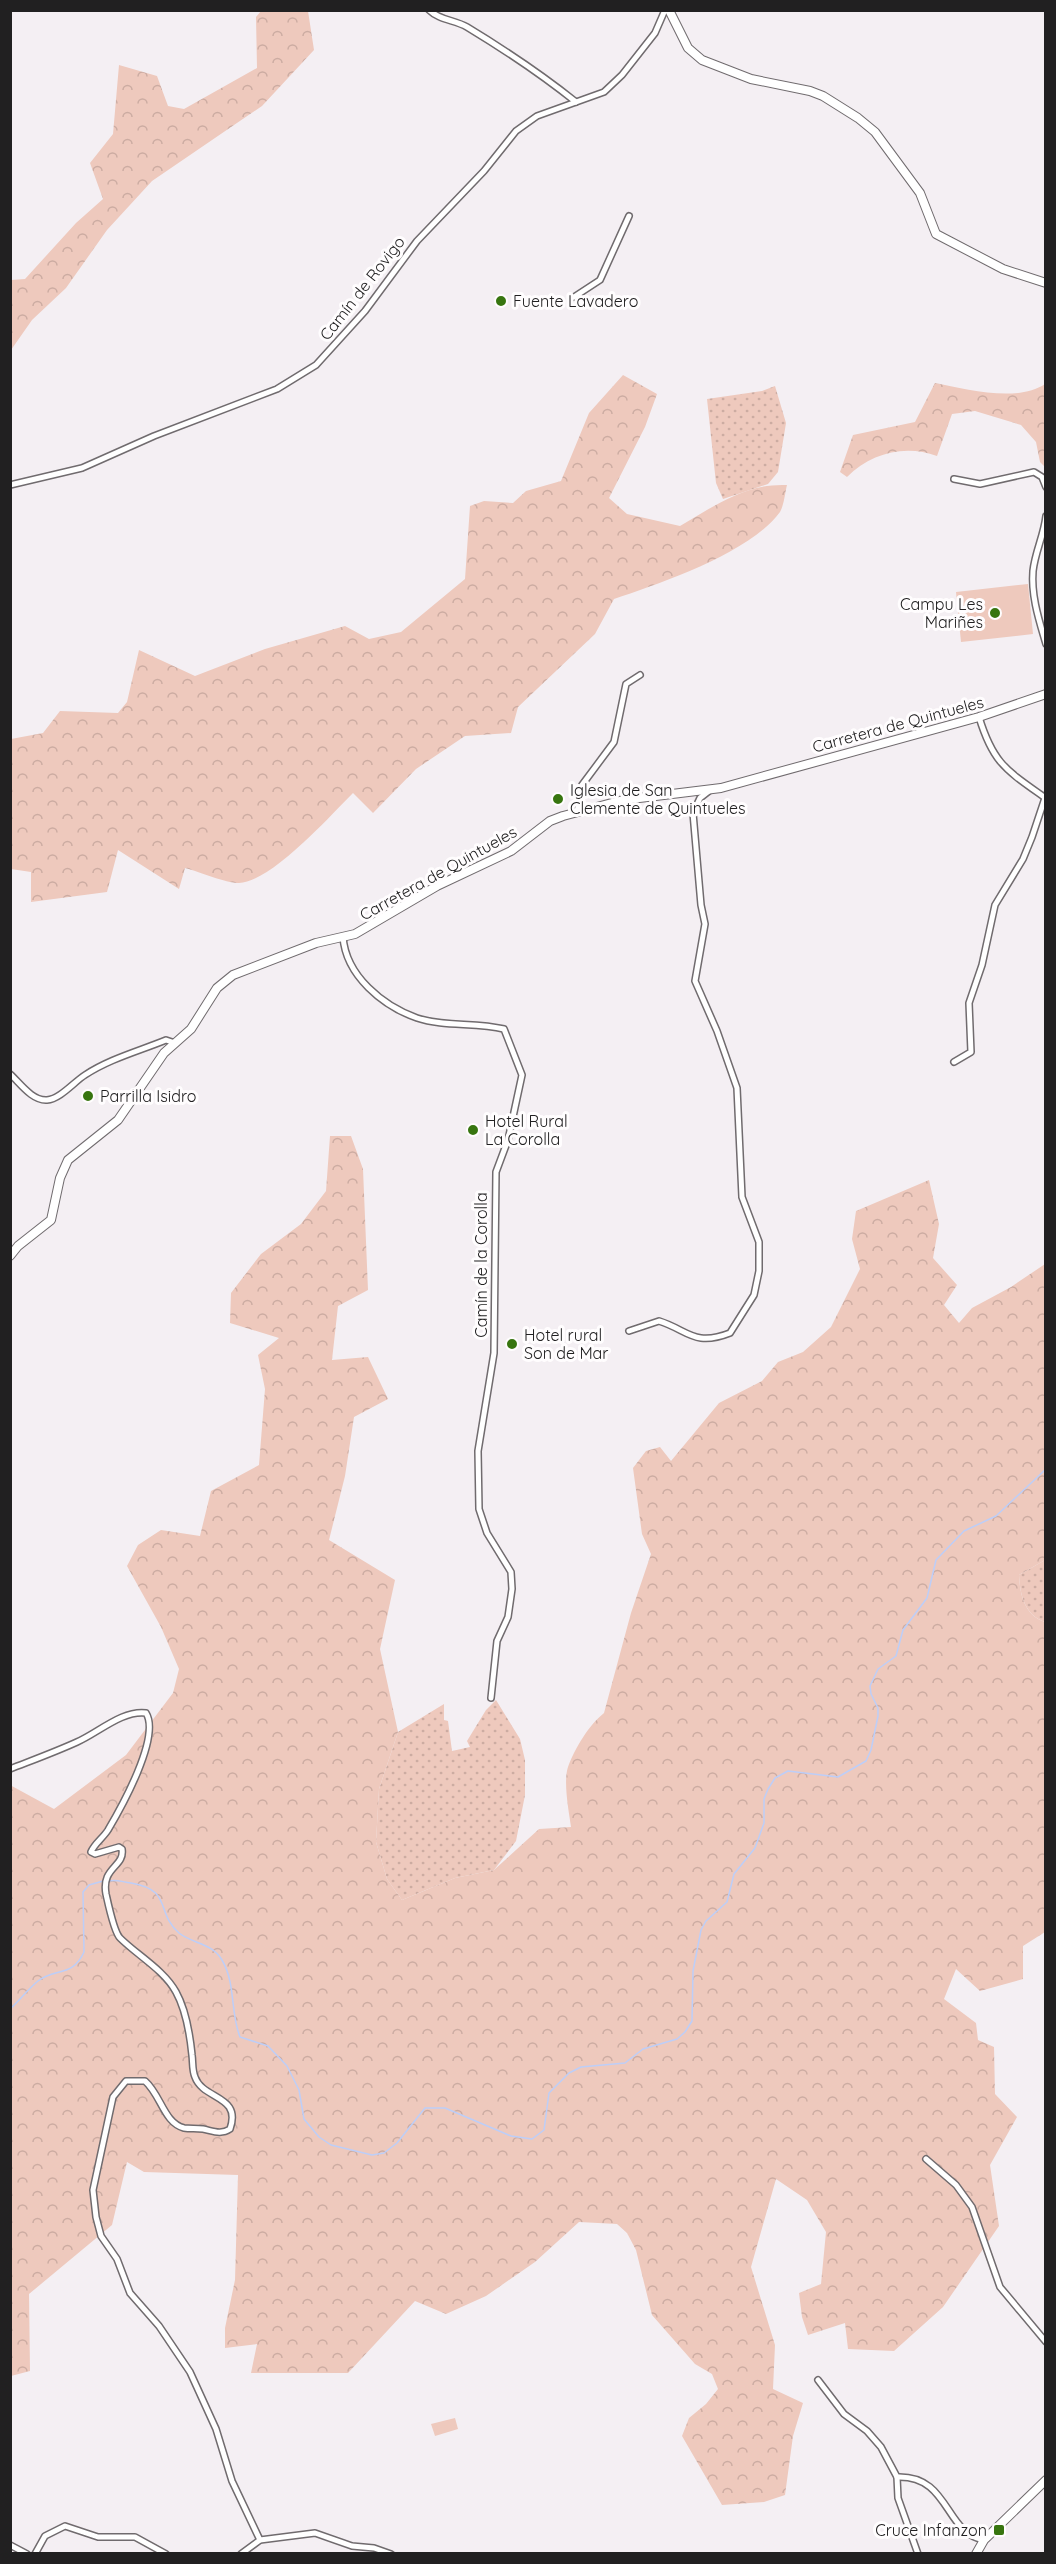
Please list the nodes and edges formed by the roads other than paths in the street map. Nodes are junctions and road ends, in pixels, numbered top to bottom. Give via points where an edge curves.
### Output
1 (429, 10) edge
2 (667, 10) edge
3 (576, 102) junction
4 (629, 216) dead end
5 (1046, 283) edge
6 (574, 297) dead end
7 (954, 479) dead end
8 (10, 485) edge
9 (1046, 487) edge
10 (1046, 516) edge
11 (1046, 644) edge
12 (640, 675) dead end
13 (1046, 694) edge
14 (979, 717) junction
15 (709, 791) junction
16 (1045, 796) edge
17 (577, 813) junction
18 (343, 937) junction
19 (175, 1043) junction
20 (954, 1062) dead end
21 (10, 1074) edge
22 (10, 1256) edge
23 (629, 1331) dead end
24 (491, 1698) dead end
25 (10, 1769) edge
26 (926, 2158) dead end
27 (1046, 2342) edge
28 (818, 2380) dead end
29 (897, 2477) junction
30 (1046, 2480) edge
31 (260, 2540) junction
32 (984, 2540) junction
33 (10, 2545) edge
34 (27, 2553) edge
35 (35, 2553) edge
36 (166, 2553) edge
37 (241, 2553) edge
38 (391, 2553) edge
39 (918, 2553) edge
40 (976, 2553) edge

1 - 3 street via 502,48
2 - 3 street, Camín de Rovigo via 655,33 621,75 604,92
2 - 5 street via 688,48 702,60 751,79 823,96 875,132 920,193 936,234 1003,269
3 - 8 street, Camín de Rovigo via 537,116 516,131 417,241 341,339 296,379 82,468
4 - 6 street via 600,280
7 - 9 street via 980,484 1034,472 1042,477
10 - 11 street via 1033,570 1034,598
12 - 17 street via 626,684 614,742 582,785
13 - 14 street, Carretera de Quintueles
14 - 15 street, Carretera de Quintueles
14 - 16 street via 987,742 1009,772
15 - 17 street, Carretera de Quintueles via 623,800
15 - 23 street via 700,798 693,813 705,924 694,981 737,1088 742,1197 758,1236 759,1271 752,1300 730,1333 695,1338 659,1321
16 - 20 street via 1023,859 995,905 969,1003 971,1052
17 - 18 street, Carretera de Quintueles via 550,821 511,851
18 - 19 street, Carretera de Quintueles via 316,943 233,975 218,988 191,1029
18 - 24 street, Camín de la Corolla via 344,948 364,984 387,1004 418,1019 504,1029 522,1076 508,1140 496,1172 494,1353 478,1451 479,1509 511,1572 511,1605 497,1641
19 - 21 street via 166,1040 102,1066 51,1099 35,1097
19 - 22 street, Carretera de Quintueles via 117,1120 68,1160 51,1220
25 - 31 street via 135,1713 146,1713 149,1717 148,1739 140,1764 107,1831 91,1852 122,1849 121,1859 106,1880 117,1933 176,1992 190,2039 196,2080 225,2101 232,2122 230,2129 220,2133 176,2125 154,2088 140,2080 126,2081 113,2097 93,2190 96,2217 101,2236 117,2259 130,2293 159,2326 190,2372 216,2429 236,2491
26 - 27 street via 956,2185 972,2208 1000,2287
28 - 29 street via 844,2414 881,2447
29 - 32 street via 923,2481 937,2492 951,2515 969,2533
29 - 39 street via 898,2498
30 - 32 street
31 - 37 street
31 - 38 street via 315,2534
32 - 40 street
33 - 34 street
35 - 36 street via 45,2536 65,2526 98,2537 135,2537

